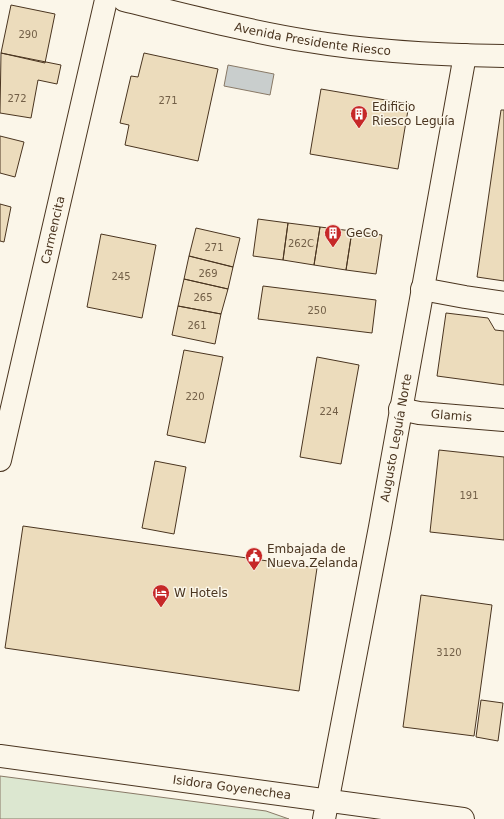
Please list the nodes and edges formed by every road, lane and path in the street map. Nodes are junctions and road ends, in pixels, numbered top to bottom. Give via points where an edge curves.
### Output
1 (106, 0) edge
2 (124, 0) edge
3 (465, 55) junction
4 (504, 56) edge
5 (422, 289) junction
6 (504, 303) edge
7 (400, 409) junction
8 (504, 420) edge
9 (0, 460) edge
10 (0, 756) edge
11 (326, 809) edge
12 (463, 819) edge

1 - 9 street, Carmencita
2 - 3 street, Avenida Presidente Riesco via 221,24 308,41 402,53
3 - 4 street, Avenida Presidente Riesco
3 - 5 street, Augusto Leguía Norte
5 - 6 street
5 - 7 street, Augusto Leguía Norte
7 - 8 street, Glamis
7 - 11 street, Augusto Leguía Norte
10 - 11 street, Isidora Goyenechea
11 - 12 street, Isidora Goyenechea

